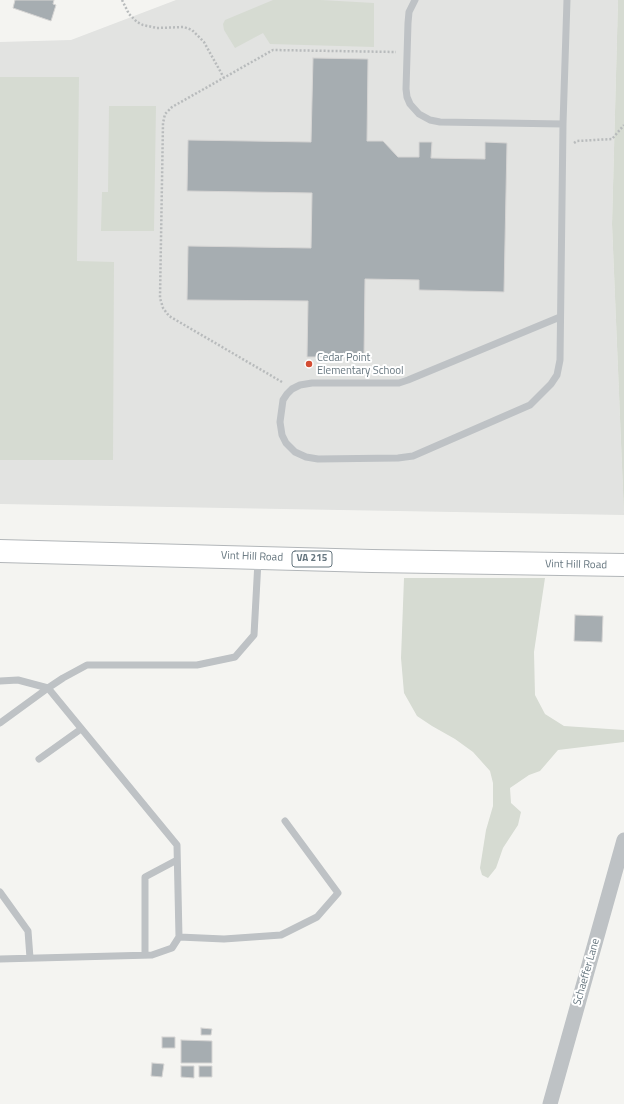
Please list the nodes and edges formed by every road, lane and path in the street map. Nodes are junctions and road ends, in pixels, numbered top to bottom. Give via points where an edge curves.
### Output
1 (122, 0) edge
2 (415, 0) edge
3 (567, 0) edge
4 (406, 52) junction
5 (224, 78) junction
6 (564, 124) junction
7 (624, 125) edge
8 (563, 152) junction
9 (560, 317) junction
10 (292, 389) junction
11 (0, 551) edge
12 (258, 557) junction
13 (624, 566) edge
14 (0, 681) edge
15 (48, 688) junction
16 (0, 723) edge
17 (81, 729) junction
18 (39, 759) dead end
19 (285, 821) dead end
20 (624, 840) edge
21 (177, 860) junction
22 (0, 892) edge
23 (180, 937) junction
24 (146, 955) junction
25 (30, 958) junction
26 (0, 959) edge
27 (550, 1104) edge

1 - 5 path via 129,14 143,25 157,28 184,27 192,30 204,42
2 - 4 lane via 409,12
3 - 6 lane
4 - 5 path via 273,50
4 - 6 lane via 407,97 414,110 424,118 440,122
5 - 10 path via 164,114 160,298 162,308 170,316
6 - 8 lane
7 - 8 path via 612,139 577,140
8 - 9 lane
9 - 10 lane via 399,383 312,383
9 - 10 lane via 560,360 557,375 541,395 530,405 412,456 318,458 306,457 295,452 282,435 280,422 283,400
11 - 12 main road, Vint Hill Road / VA 215
12 - 13 main road, Vint Hill Road / VA 215
12 - 15 lane via 254,635 235,657 197,664 87,665
14 - 15 lane via 18,680
15 - 16 lane
15 - 17 lane
17 - 18 lane
17 - 21 lane via 177,845
19 - 23 lane via 338,893 318,917 282,935 224,939
20 - 27 street, Schaeffer Lane
21 - 23 lane
21 - 24 lane via 146,877
22 - 25 lane via 28,931
23 - 24 lane via 172,948
24 - 25 lane
25 - 26 lane

